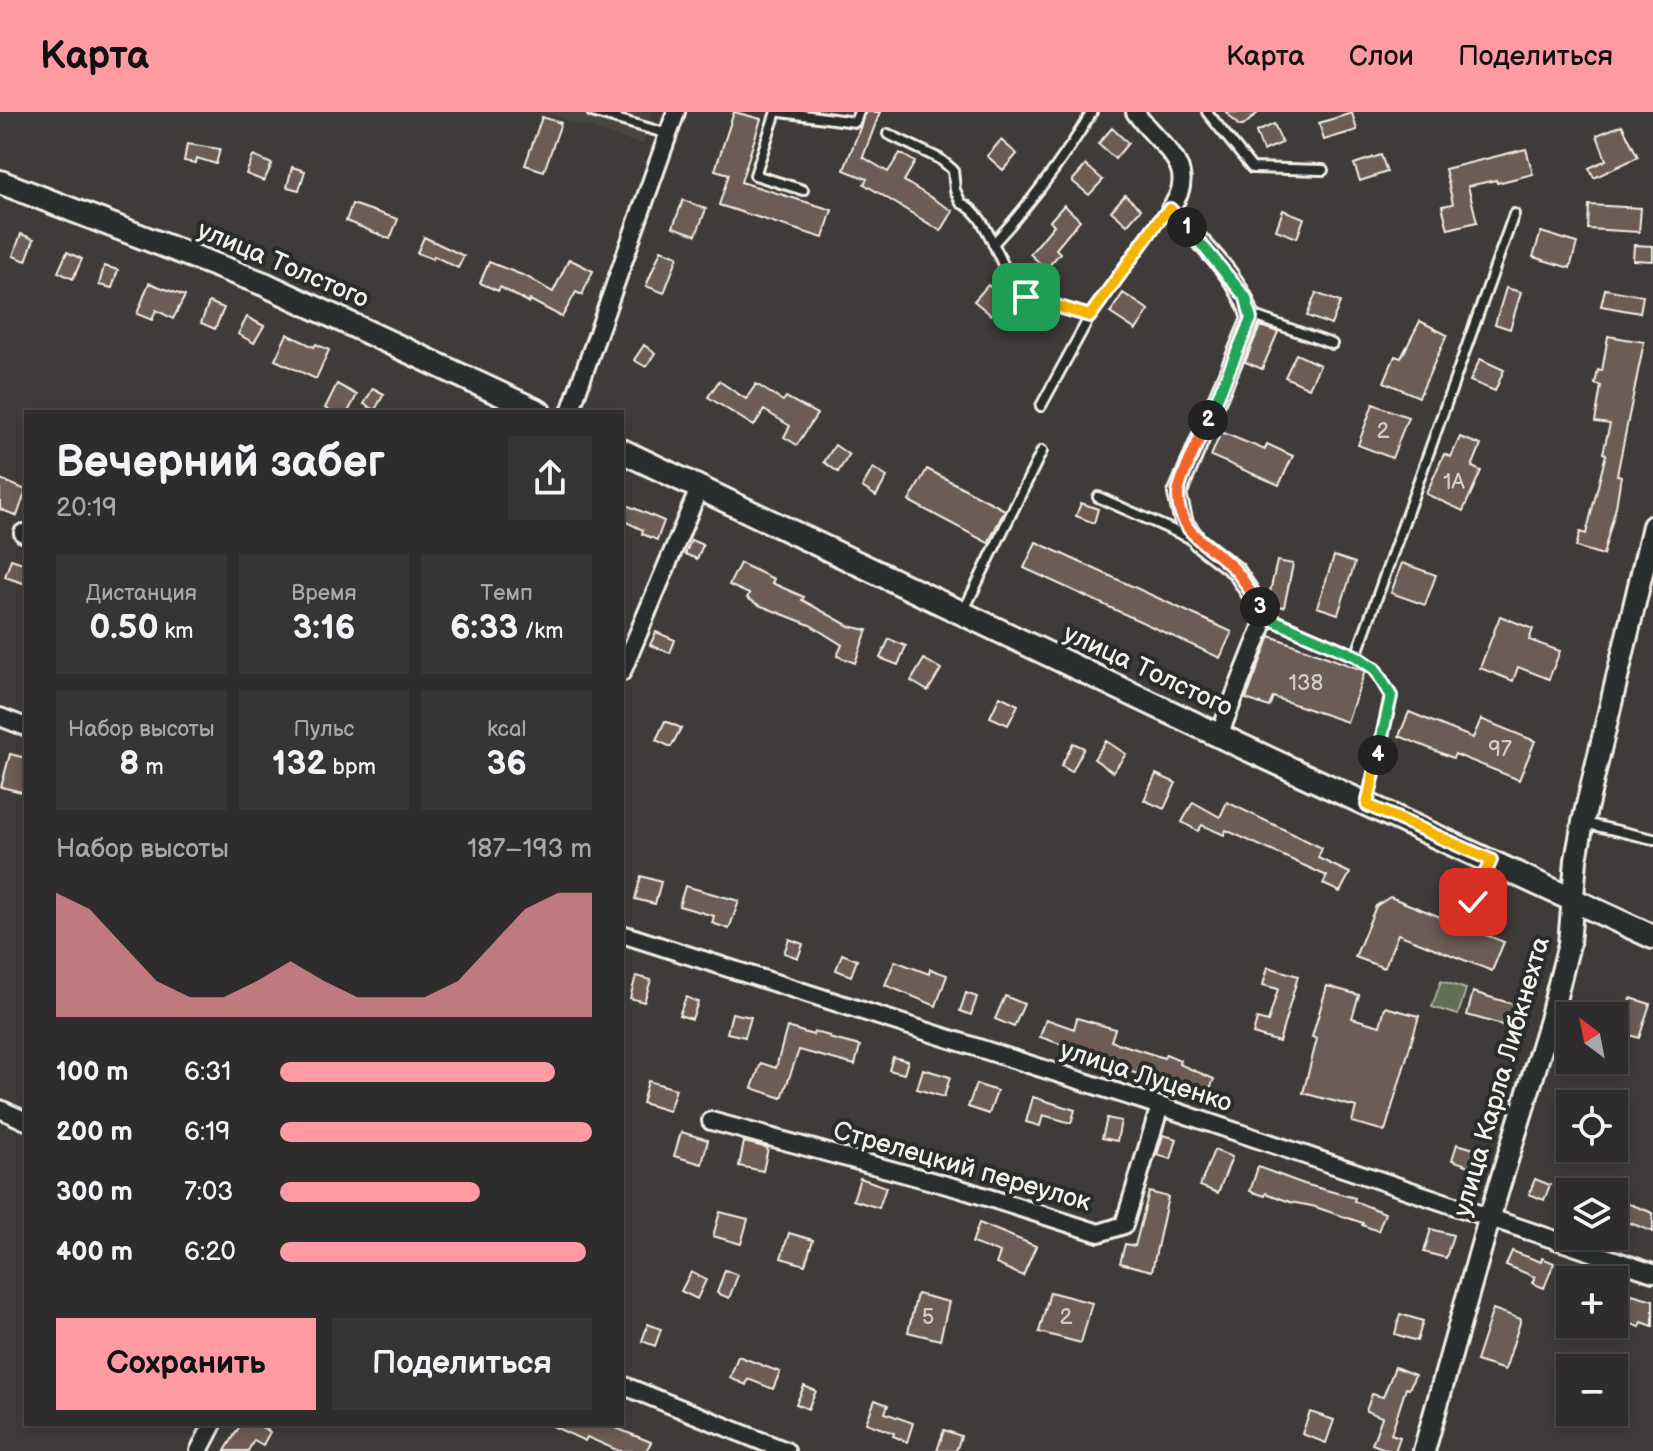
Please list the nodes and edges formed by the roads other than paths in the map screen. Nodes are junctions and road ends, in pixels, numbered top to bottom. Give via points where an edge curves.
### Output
1 (592, 112) edge
2 (676, 112) edge
3 (778, 112) edge
4 (859, 112) edge
5 (1092, 112) edge
6 (1135, 112) edge
7 (1207, 112) edge
8 (668, 134) junction
9 (888, 134) dead end
10 (1323, 170) dead end
11 (0, 182) edge
12 (803, 190) dead end
13 (1170, 209) junction
14 (1514, 214) dead end
15 (993, 244) junction
16 (1090, 316) junction
17 (1251, 319) junction
18 (1332, 344) dead end
19 (1041, 406) dead end
20 (535, 410) edge
21 (571, 410) edge
22 (1042, 451) dead end
23 (624, 452) edge
24 (699, 489) junction
25 (1098, 497) dead end
26 (1653, 526) edge
27 (1198, 542) junction
28 (962, 614) junction
29 (1266, 617) junction
30 (1356, 656) junction
31 (624, 667) edge
32 (0, 717) edge
33 (24, 726) edge
34 (1219, 735) junction
35 (1367, 805) junction
36 (1583, 822) junction
37 (1653, 839) edge
38 (1491, 860) junction
39 (1575, 900) junction
40 (1473, 902) dead end
41 (624, 935) edge
42 (1653, 937) edge
43 (1160, 1106) junction
44 (0, 1109) edge
45 (24, 1120) edge
46 (711, 1121) dead end
47 (1490, 1216) junction
48 (1653, 1273) edge
49 (624, 1386) edge
50 (212, 1426) edge
51 (199, 1451) edge
52 (786, 1451) edge
53 (1424, 1451) edge

1 - 8 lane
2 - 8 street
3 - 4 lane via 855,122
3 - 12 lane via 755,175
5 - 15 lane via 1023,212
6 - 13 street via 1180,166 1184,181
7 - 10 lane via 1252,168
8 - 21 street
9 - 15 lane via 953,170 961,203 971,207
11 - 20 main road, улица Толстого via 264,284
13 - 16 lane
13 - 17 street via 1246,298
14 - 30 lane
15 - 16 lane via 1008,278 1026,297
16 - 19 lane
17 - 18 lane
17 - 27 street via 1177,494 1184,523
22 - 28 lane
23 - 24 main road, улица Толстого
24 - 28 main road, улица Толстого
24 - 31 street
25 - 27 lane
26 - 36 street, улица Карла Либкнехта
27 - 29 street via 1236,571
28 - 34 main road, улица Толстого
29 - 30 lane
29 - 34 street
30 - 35 lane via 1375,669 1391,696
32 - 33 street
34 - 35 main road, улица Толстого
35 - 38 main road, улица Толстого
36 - 37 lane
36 - 39 street, улица Карла Либкнехта
38 - 39 main road, улица Толстого
38 - 40 lane
39 - 42 main road, улица Толстого
39 - 47 street, улица Карла Либкнехта via 1550,1020
41 - 43 street, улица Луценко
43 - 46 street, Стрелецкий переулок via 1124,1225 1099,1233 961,1189
43 - 47 street, улица Луценко
44 - 45 street
47 - 48 street, улица Луценко
47 - 53 street, улица Карла Либкнехта
49 - 52 street
50 - 51 street

